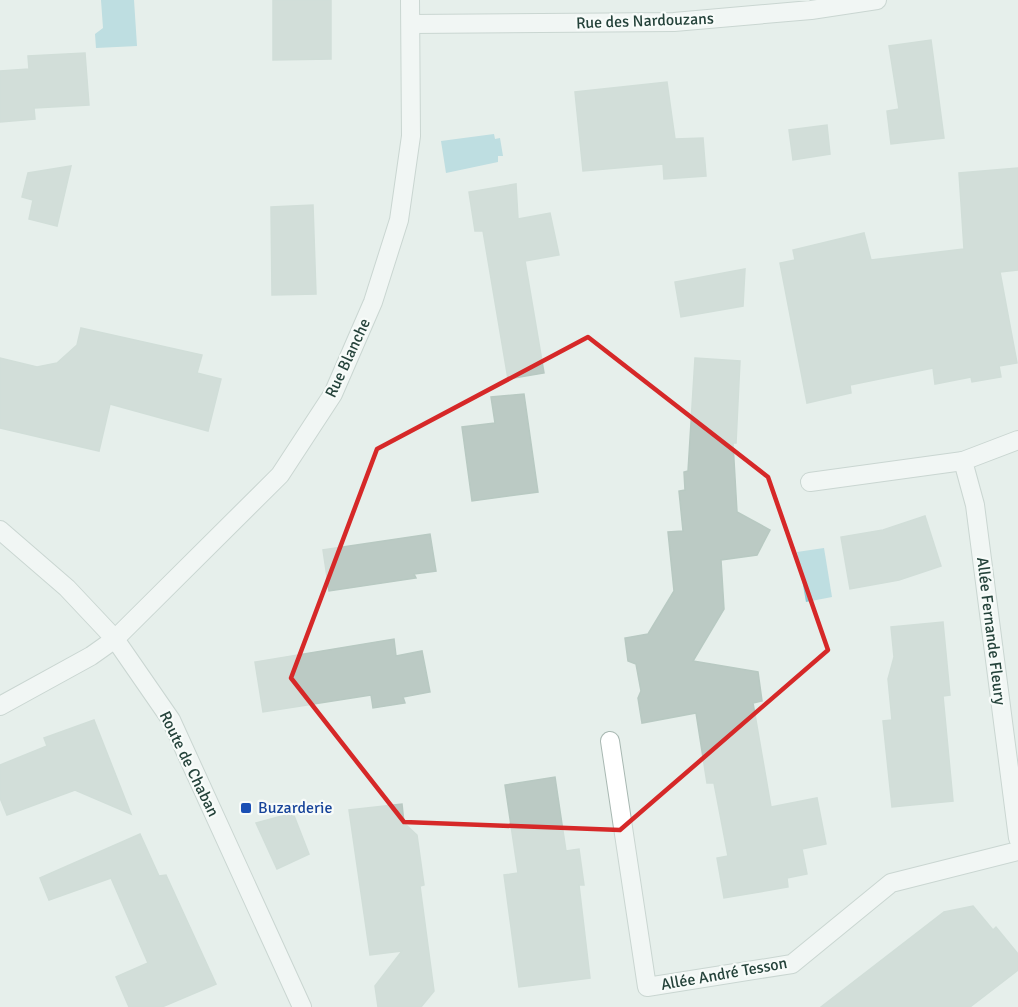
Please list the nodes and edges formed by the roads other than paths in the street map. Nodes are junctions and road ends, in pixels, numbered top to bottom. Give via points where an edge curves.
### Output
1 (410, 0) edge
2 (877, 0) edge
3 (411, 24) junction
4 (1018, 440) edge
5 (963, 461) junction
6 (810, 482) dead end
7 (0, 530) edge
8 (115, 639) junction
9 (0, 706) edge
10 (610, 741) dead end
11 (1018, 838) edge
12 (1018, 851) edge
13 (302, 1007) edge

1 - 3 street, Rue Blanche
2 - 3 street, Rue des Nardouzans via 674,22
3 - 8 street, Rue Blanche via 411,136 399,220 373,302 333,394 280,475
4 - 5 street
5 - 6 street
5 - 11 street, Allée Fernande Fleury via 975,505
7 - 8 street, Route de Chaban via 67,588
8 - 9 street, Rue Blanche
8 - 13 street, Route de Chaban via 171,720
10 - 12 street, Allée André Tesson via 647,987 792,964 891,883

